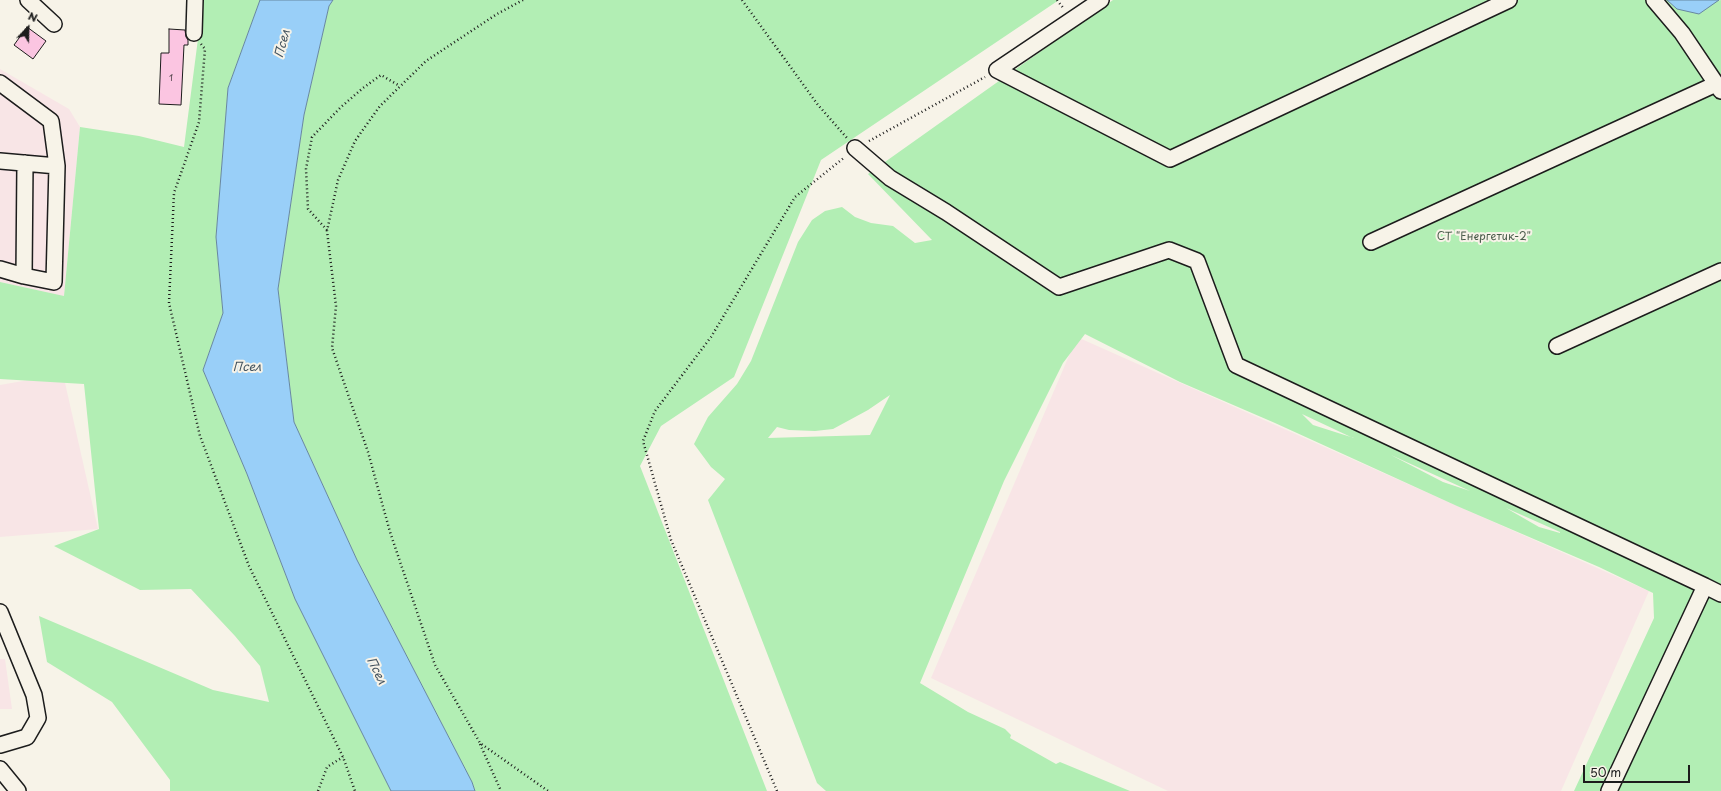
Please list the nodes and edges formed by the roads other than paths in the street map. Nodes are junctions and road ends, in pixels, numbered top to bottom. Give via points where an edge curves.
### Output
1 (28, 0) edge
2 (195, 0) edge
3 (1100, 0) edge
4 (1509, 0) edge
5 (1654, 0) edge
6 (54, 24) dead end
7 (194, 33) road end
8 (0, 83) edge
9 (1718, 88) edge
10 (855, 148) road end
11 (0, 161) edge
12 (25, 163) junction
13 (56, 166) junction
14 (1371, 242) dead end
15 (0, 269) edge
16 (1721, 271) edge
17 (24, 276) junction
18 (1557, 346) dead end
19 (1705, 586) junction
20 (1721, 594) edge
21 (0, 612) edge
22 (0, 745) edge
23 (0, 769) edge
24 (18, 791) edge
25 (1609, 791) edge

1 - 6 street
2 - 7 street
3 - 4 street via 997,70 1170,159
5 - 9 street via 1682,33
8 - 13 street via 50,121
9 - 14 street
10 - 19 street via 890,178 1059,287 1169,250 1196,261 1236,365
11 - 12 street
12 - 13 street
12 - 17 street
13 - 17 street via 54,282
15 - 17 street
16 - 18 street
19 - 20 street
19 - 25 street
21 - 22 street via 34,695 38,718 27,737
23 - 24 street

